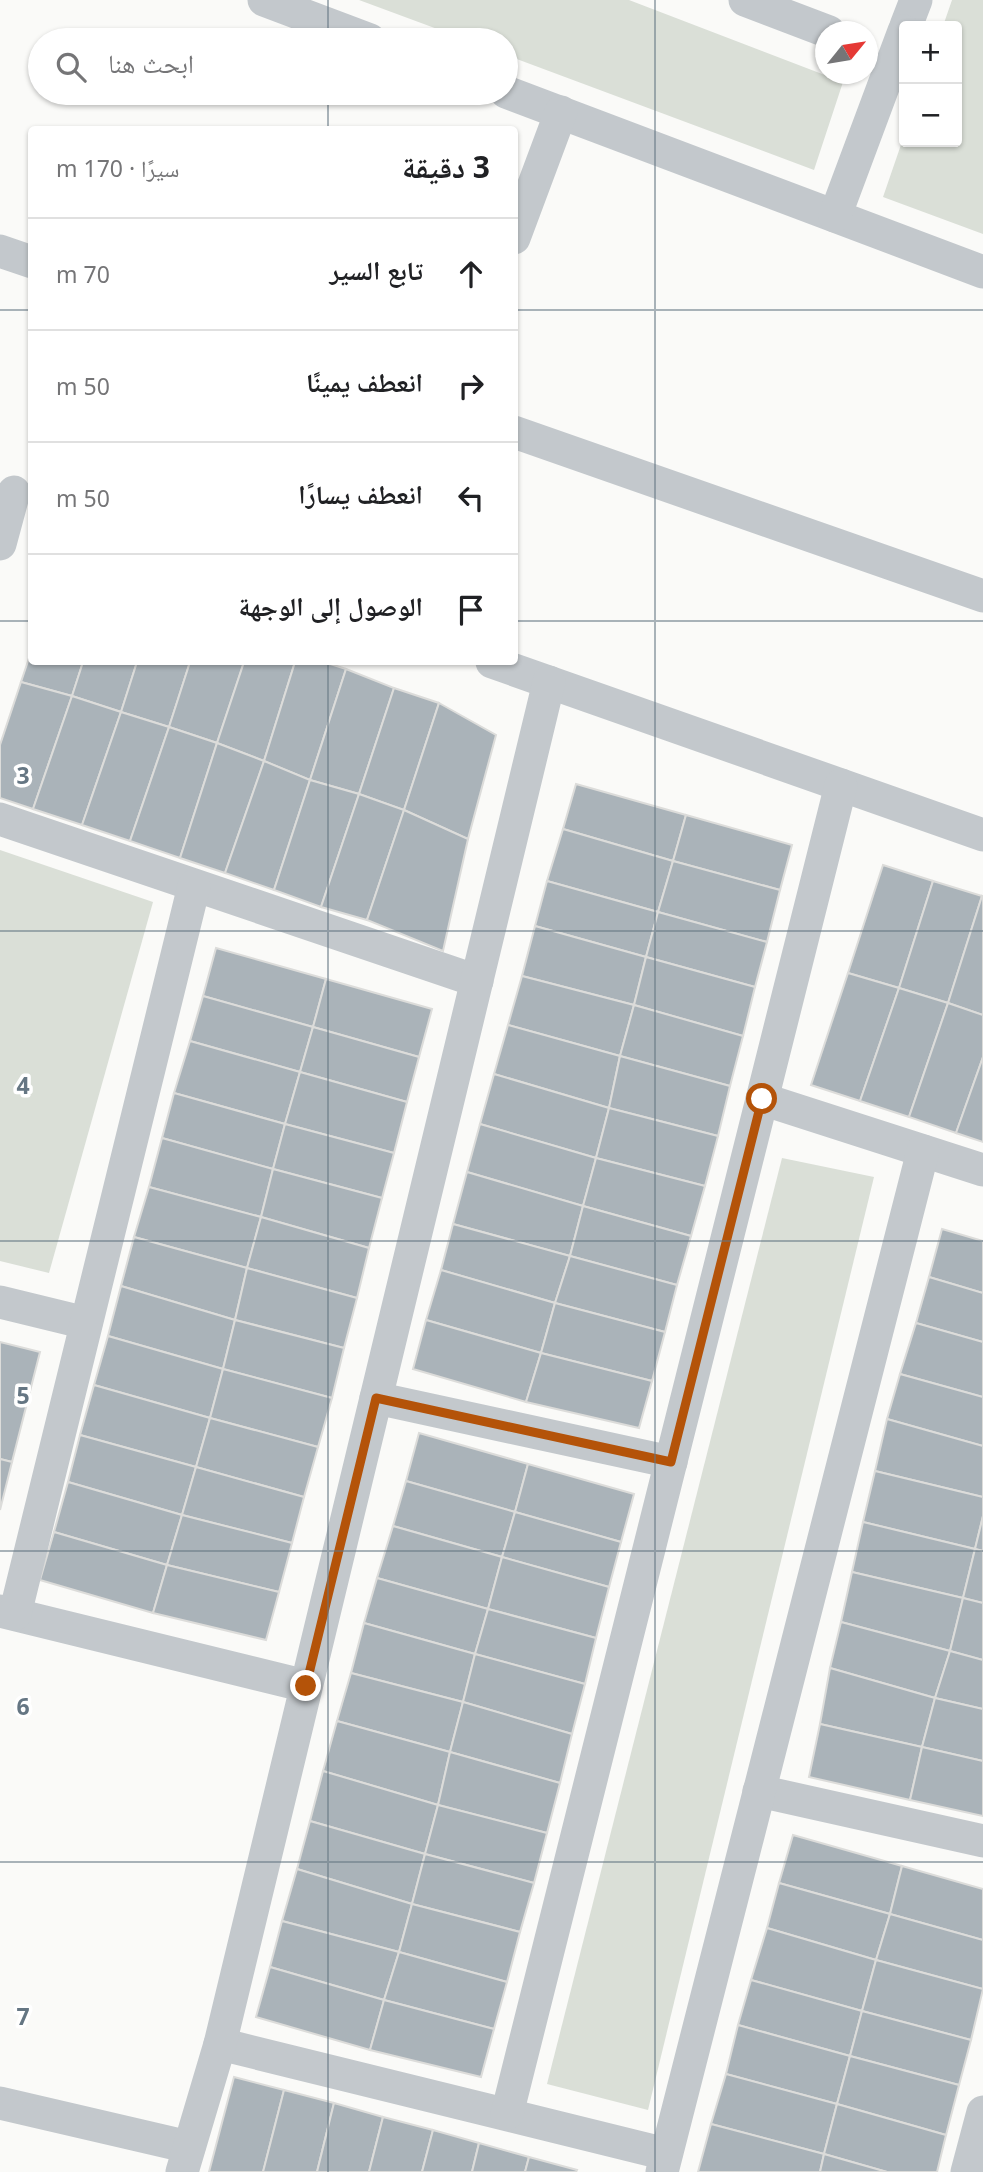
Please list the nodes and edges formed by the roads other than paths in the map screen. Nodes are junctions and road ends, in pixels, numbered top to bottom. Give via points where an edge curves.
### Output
1 (264, 0) edge
2 (745, 0) edge
3 (916, 0) edge
4 (815, 27) edge
5 (338, 28) edge
6 (893, 40) edge
7 (518, 97) edge
8 (561, 113) junction
9 (835, 216) junction
10 (518, 226) edge
11 (0, 251) edge
12 (28, 261) edge
13 (983, 272) edge
14 (518, 433) edge
15 (15, 493) edge
16 (0, 544) edge
17 (983, 596) edge
18 (501, 665) edge
19 (549, 682) junction
20 (841, 785) junction
21 (0, 819) edge
22 (983, 835) edge
23 (194, 886) junction
24 (477, 981) junction
25 (762, 1099) junction
26 (923, 1150) junction
27 (983, 1170) edge
28 (0, 1302) edge
29 (86, 1323) junction
30 (376, 1398) junction
31 (671, 1462) junction
32 (8, 1613) edge
33 (306, 1686) junction
34 (759, 1791) junction
35 (983, 1841) edge
36 (220, 2044) junction
37 (0, 2103) edge
38 (983, 2112) edge
39 (507, 2114) junction
40 (186, 2159) edge
41 (664, 2163) edge
42 (967, 2172) edge

1 - 5 street
2 - 4 street
3 - 6 street
6 - 9 street
7 - 8 street
8 - 9 street
8 - 10 street
9 - 13 street
11 - 12 street
14 - 17 street
15 - 16 street
18 - 19 street
19 - 20 street
19 - 24 street
20 - 22 street
20 - 25 street
21 - 23 street
23 - 24 street
23 - 29 street
24 - 30 street
25 - 26 street
25 - 31 street
26 - 27 street
26 - 34 street
28 - 29 street
29 - 32 street
30 - 31 street
30 - 33 street
31 - 39 street
32 - 33 street
33 - 36 street
34 - 35 street
34 - 41 street
36 - 39 street
36 - 40 street
37 - 40 street
38 - 42 street
39 - 41 street

